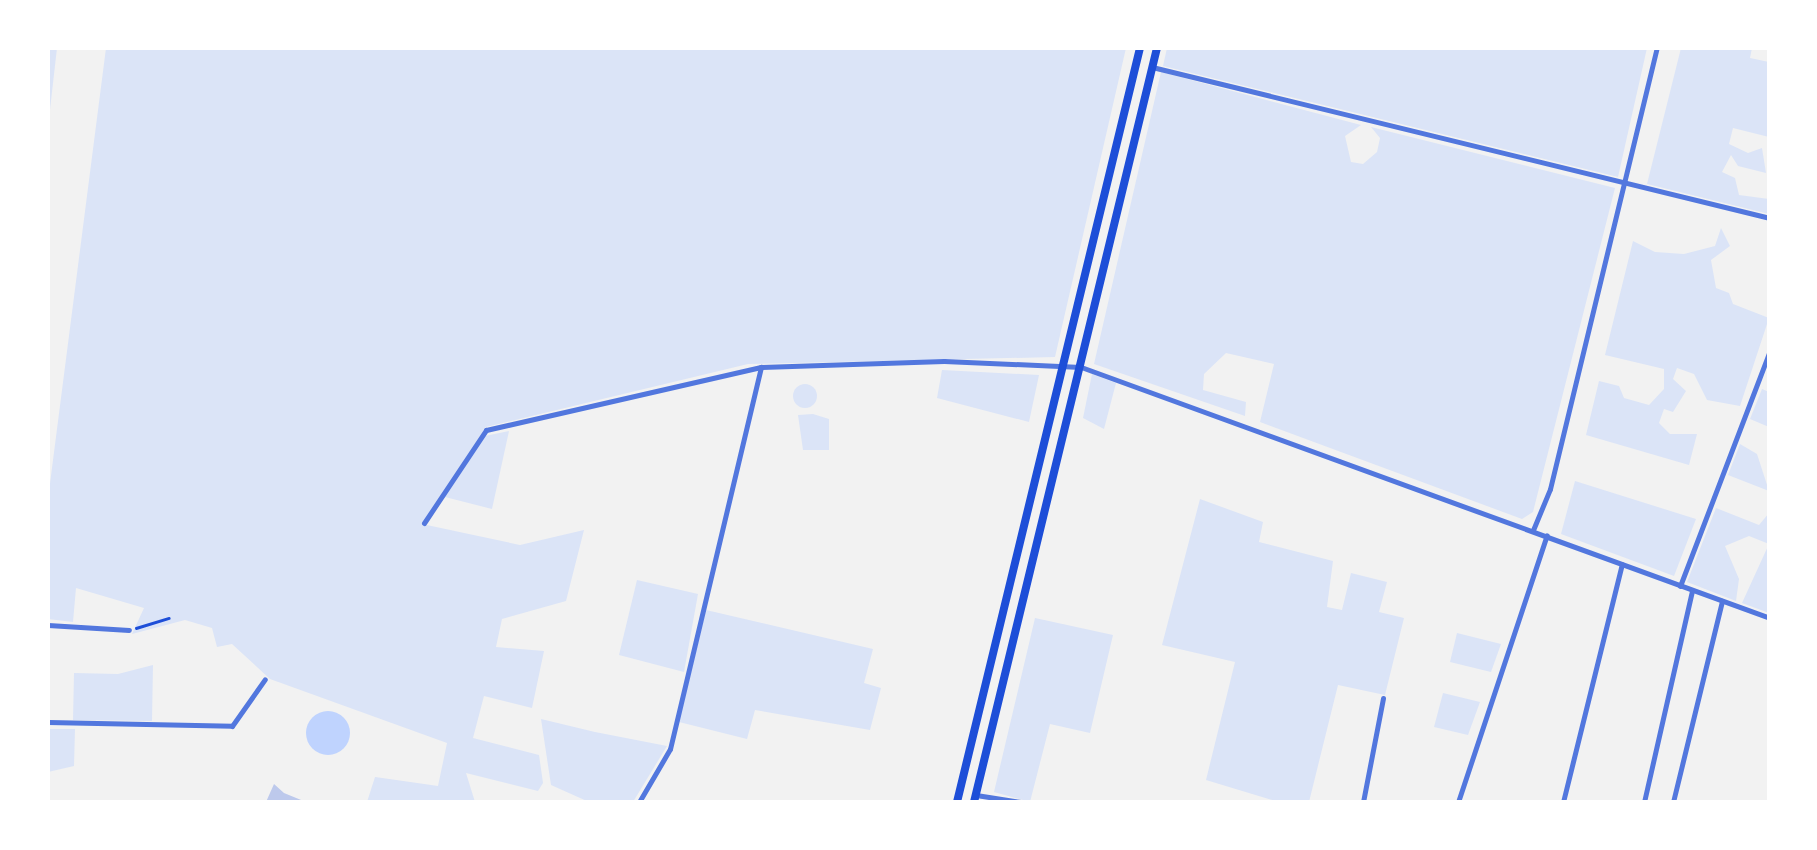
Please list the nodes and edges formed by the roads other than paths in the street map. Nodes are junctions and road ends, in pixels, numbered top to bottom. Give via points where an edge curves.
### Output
1 (1140, 48) edge
2 (1157, 48) edge
3 (1658, 48) edge
4 (1152, 68) junction
5 (1623, 184) junction
6 (1770, 218) edge
7 (1770, 350) edge
8 (762, 367) junction
9 (1061, 367) junction
10 (1081, 367) junction
11 (424, 524) dead end
12 (1533, 530) junction
13 (1547, 536) junction
14 (1622, 564) junction
15 (1680, 586) junction
16 (1692, 590) junction
17 (1722, 601) junction
18 (1770, 618) edge
19 (48, 625) edge
20 (129, 630) road end
21 (266, 679) dead end
22 (1383, 698) dead end
23 (48, 722) edge
24 (975, 799) edge
25 (639, 802) edge
26 (957, 802) edge
27 (1020, 802) edge
28 (1362, 802) edge
29 (1458, 802) edge
30 (1563, 802) edge
31 (1644, 802) edge
32 (1673, 802) edge

1 - 9 main road
2 - 4 main road
3 - 5 street
4 - 5 street
4 - 10 main road
5 - 6 street
5 - 12 street via 1550,489
7 - 15 street
8 - 9 street via 944,361
8 - 11 street via 486,430
8 - 25 street via 670,748
9 - 10 street
9 - 26 main road
10 - 12 street
10 - 24 main road
12 - 13 street
13 - 14 street
13 - 29 street
14 - 15 street
14 - 30 street
15 - 16 street
16 - 17 street
16 - 31 street
17 - 18 street
17 - 32 street
19 - 20 street
21 - 23 street via 232,726
22 - 28 street
24 - 27 street

